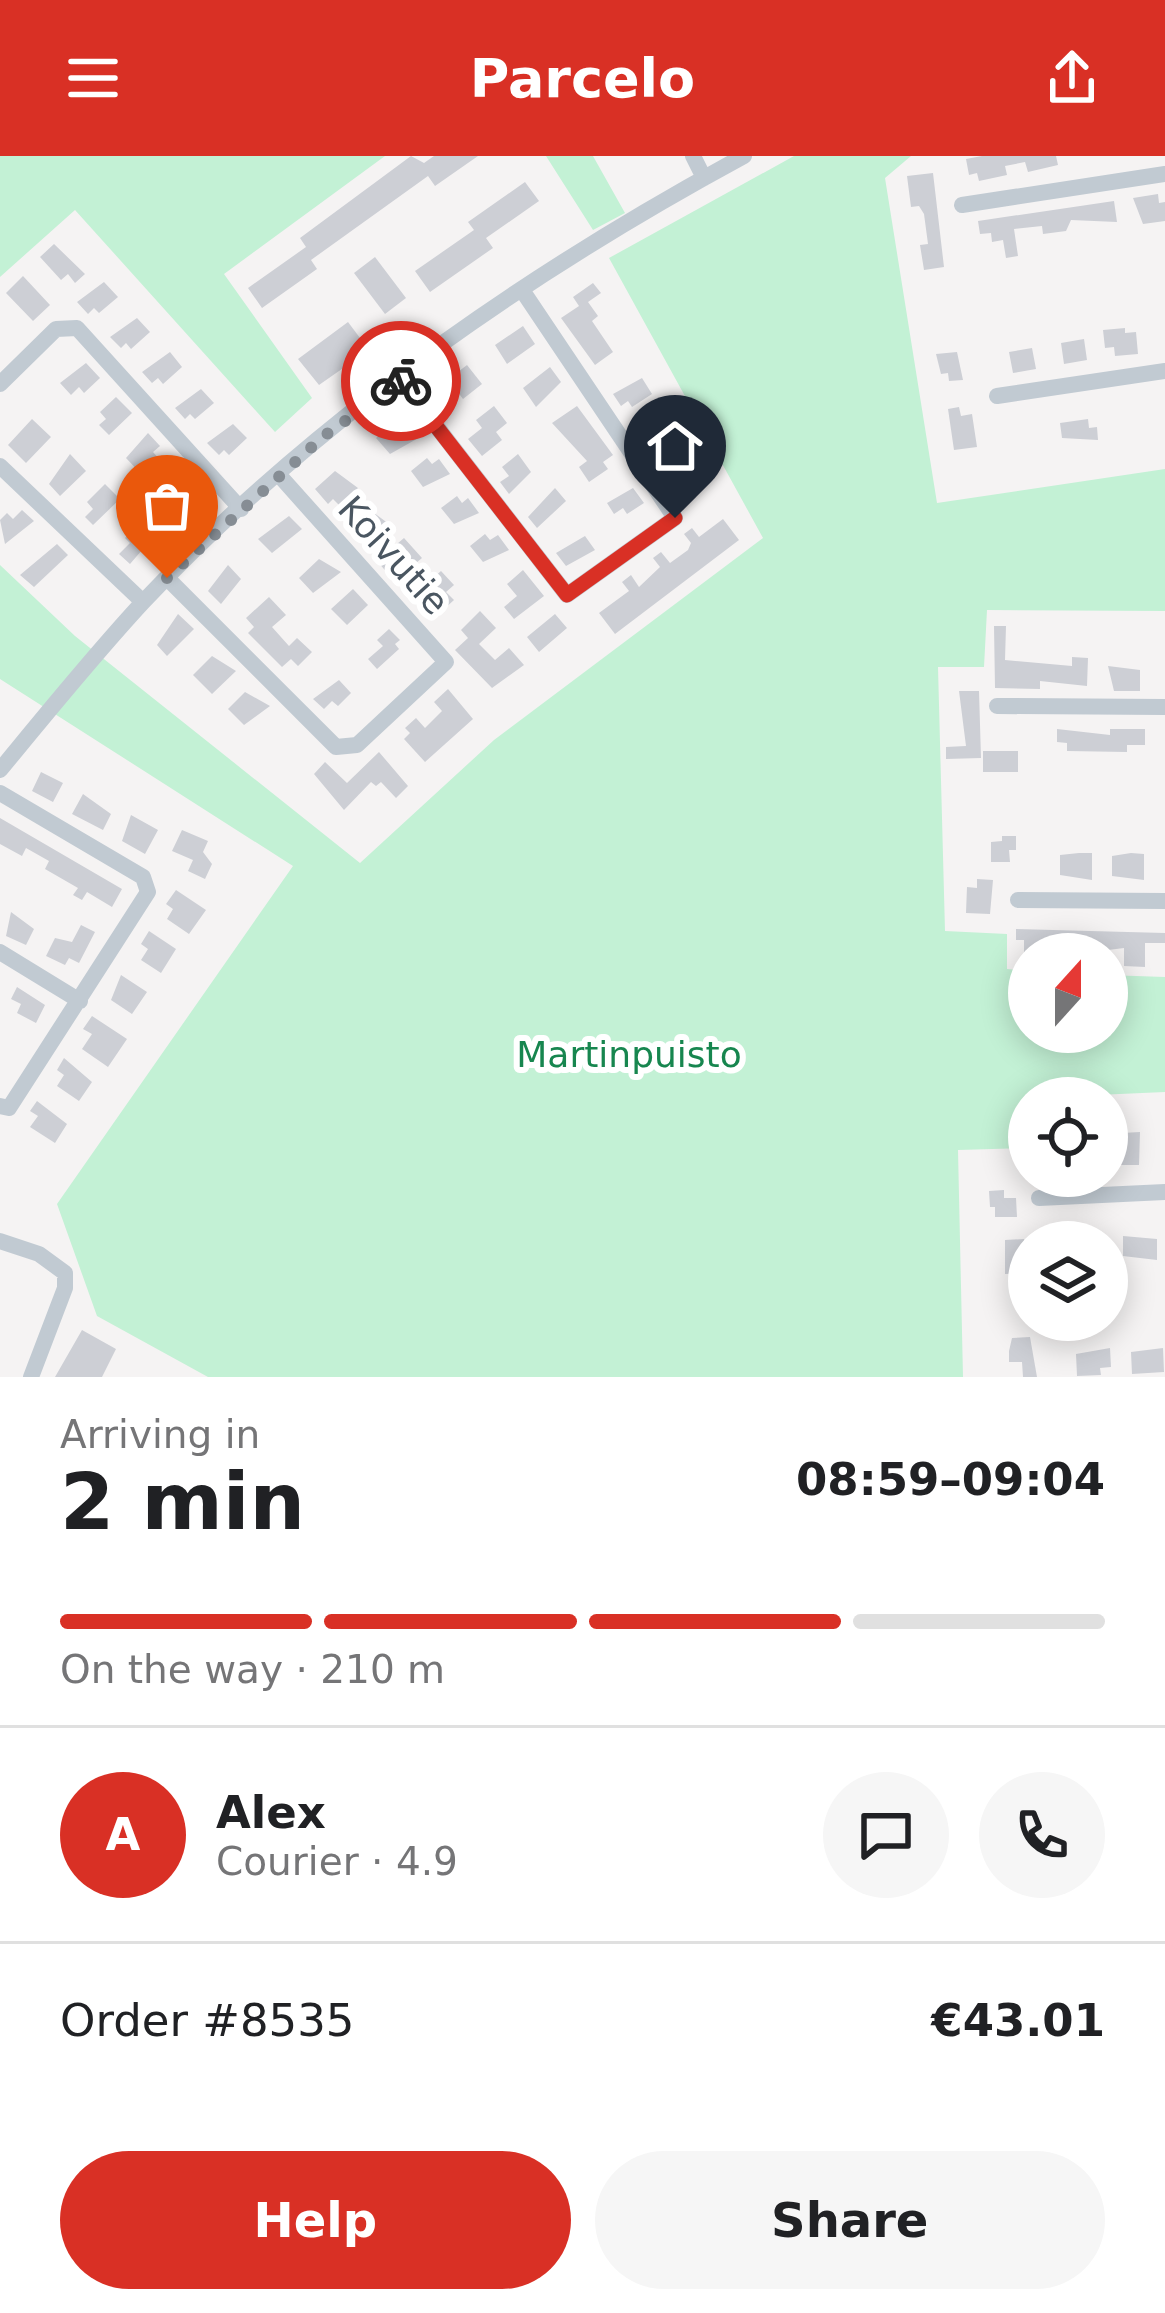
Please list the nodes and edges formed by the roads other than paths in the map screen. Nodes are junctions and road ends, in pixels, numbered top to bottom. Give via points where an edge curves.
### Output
1 (693, 156) edge
2 (744, 156) edge
3 (1165, 174) edge
4 (704, 178) junction
5 (962, 205) dead end
6 (522, 290) junction
7 (1165, 371) edge
8 (399, 378) junction
9 (0, 384) edge
10 (998, 396) dead end
11 (0, 466) edge
12 (279, 475) junction
13 (241, 509) junction
14 (167, 578) junction
15 (143, 602) junction
16 (997, 706) dead end
17 (1165, 707) edge
18 (0, 770) edge
19 (0, 794) edge
20 (1018, 900) dead end
21 (1165, 901) edge
22 (0, 952) edge
23 (80, 1001) junction
24 (0, 1106) edge
25 (1165, 1192) edge
26 (1039, 1198) dead end
27 (0, 1241) edge
28 (31, 1377) edge

1 - 4 street
2 - 4 street
3 - 5 street
4 - 6 street
6 - 8 street
6 - 8 street via 675,518 567,595
7 - 10 street
8 - 12 street
9 - 13 street via 56,329 77,328
11 - 15 street
12 - 13 street
12 - 14 street, Koivutie via 446,662 357,745 336,747
13 - 14 street
14 - 15 street
15 - 18 street
16 - 17 street
19 - 23 street via 142,877 148,892
20 - 21 street
22 - 23 street
23 - 24 street via 10,1108
25 - 26 street
27 - 28 street via 64,1273

